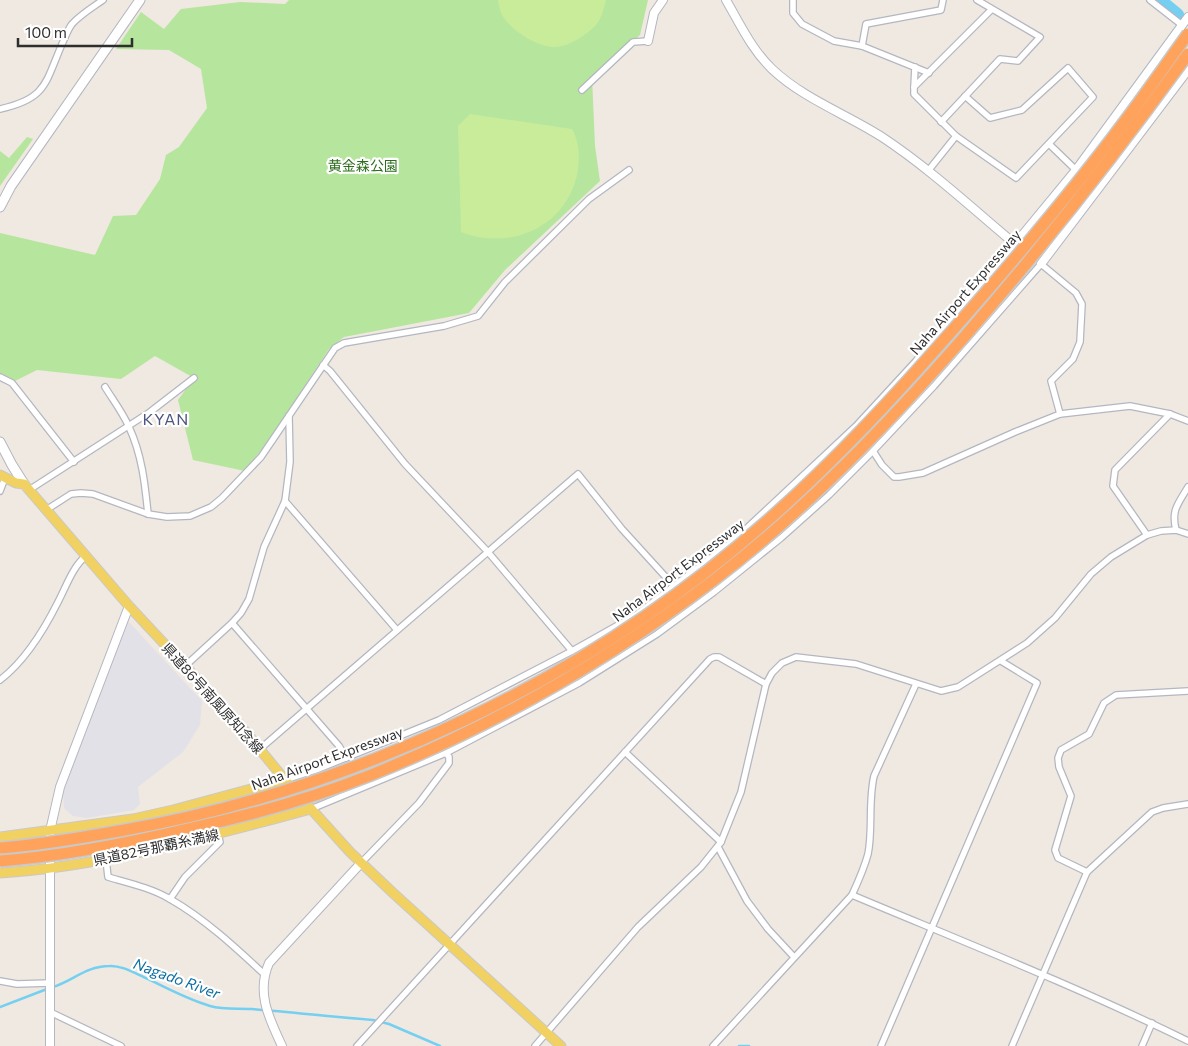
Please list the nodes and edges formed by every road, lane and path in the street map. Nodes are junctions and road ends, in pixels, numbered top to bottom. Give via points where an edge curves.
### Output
1 (103, 0) edge
2 (140, 0) edge
3 (663, 0) edge
4 (726, 0) edge
5 (793, 0) edge
6 (943, 0) edge
7 (977, 0) edge
8 (1150, 0) edge
9 (991, 10) junction
10 (1188, 16) edge
11 (1185, 29) edge
12 (648, 41) joint
13 (862, 46) junction
14 (1188, 54) edge
15 (915, 67) junction
16 (1188, 70) edge
17 (929, 73) junction
18 (914, 87) junction
19 (582, 90) dead end
20 (965, 96) junction
21 (0, 109) edge
22 (942, 122) junction
23 (956, 136) junction
24 (1049, 144) junction
25 (630, 170) dead end
26 (1076, 170) junction
27 (928, 171) junction
28 (0, 207) edge
29 (1015, 244) junction
30 (1041, 264) junction
31 (323, 365) junction
32 (0, 377) edge
33 (194, 378) dead end
34 (105, 387) dead end
35 (1060, 414) junction
36 (1170, 414) junction
37 (289, 416) junction
38 (1188, 421) edge
39 (129, 426) junction
40 (0, 442) edge
41 (873, 451) junction
42 (74, 462) junction
43 (3, 476) edge
44 (26, 487) junction
45 (1188, 487) edge
46 (0, 491) edge
47 (285, 501) junction
48 (46, 510) junction
49 (148, 514) junction
50 (1176, 530) junction
51 (1188, 534) edge
52 (1147, 535) junction
53 (488, 552) junction
54 (86, 556) junction
55 (673, 585) junction
56 (129, 606) junction
57 (232, 623) junction
58 (397, 630) junction
59 (572, 651) junction
60 (1001, 661) junction
61 (184, 667) junction
62 (0, 680) edge
63 (766, 684) junction
64 (916, 684) junction
65 (1188, 692) edge
66 (306, 708) junction
67 (260, 749) junction
68 (625, 752) junction
69 (446, 753) junction
70 (346, 758) junction
71 (284, 780) junction
72 (1188, 804) edge
73 (311, 809) junction
74 (50, 831) junction
75 (218, 833) junction
76 (0, 838) edge
77 (719, 844) junction
78 (0, 848) edge
79 (106, 859) junction
80 (0, 860) edge
81 (361, 863) junction
82 (49, 868) junction
83 (1087, 872) junction
84 (0, 873) edge
85 (852, 895) junction
86 (170, 899) junction
87 (932, 929) junction
88 (450, 944) junction
89 (794, 957) junction
90 (264, 974) junction
91 (1042, 975) junction
92 (0, 981) edge
93 (50, 983) junction
94 (50, 1012) junction
95 (1152, 1024) junction
96 (547, 1034) junction
97 (1188, 1042) edge
98 (50, 1046) edge
99 (121, 1046) edge
100 (282, 1046) edge
101 (357, 1046) edge
102 (536, 1046) edge
103 (561, 1046) edge
104 (713, 1046) edge
105 (882, 1046) edge
106 (1012, 1046) edge
107 (1142, 1046) edge

1 - 21 street via 71,25 43,89 32,99
2 - 28 main road via 11,186
3 - 12 street via 654,13
4 - 27 street via 760,55 781,76 802,92 882,137
5 - 13 street via 793,13 802,24 834,41
6 - 13 street via 941,10 866,24
7 - 9 street
8 - 11 street
9 - 17 street
9 - 20 street via 1040,37 1018,61 1000,59
10 - 11 street
11 - 26 street
11 - 78 highway, Naha Airport Expressway, bridge via 1124,123 1056,210 858,435 765,523 654,610 588,652 485,710 363,764 233,807 105,834
12 - 19 street via 633,42
13 - 15 street
14 - 80 highway, Naha Airport Expressway, bridge via 1065,218 943,361 872,438 772,532 661,620 554,687 492,720 368,776 239,818 191,829 80,851
15 - 17 street
15 - 18 street
16 - 30 street
17 - 18 street
18 - 22 street via 914,94
20 - 22 street
20 - 24 street via 990,118 1022,110 1068,68 1094,97
22 - 23 street
23 - 24 street via 1016,178
23 - 27 street
24 - 26 street
25 - 31 street via 589,199 505,282 478,316 444,326 344,343 331,352
26 - 29 street
27 - 29 street
29 - 55 street via 916,362 856,426 733,541
30 - 35 street via 1076,293 1082,304 1080,342 1073,359 1052,381
30 - 41 street
31 - 37 street
31 - 53 street via 405,464
32 - 42 street via 12,383
33 - 39 street
34 - 39 street
35 - 36 street via 1130,406
35 - 41 street via 923,473 894,477
36 - 38 street
36 - 52 street via 1116,470 1113,486
37 - 47 street via 290,462
37 - 49 street via 261,457 211,507 199,514 180,517
39 - 42 street
39 - 49 street via 140,456
40 - 44 main road
41 - 69 street via 781,538 657,634 579,683
42 - 44 street
43 - 44 main road
43 - 46 street
44 - 48 main road, 県道86号南風原知念線
45 - 50 street via 1174,510
47 - 57 street via 264,547 249,599
47 - 58 street
48 - 49 street via 71,494 80,493 93,494
48 - 54 main road, 県道86号南風原知念線
50 - 51 street
50 - 52 street
52 - 60 street via 1111,557 1091,574 1055,618
53 - 55 street via 578,474
53 - 58 street
53 - 59 street
54 - 56 main road, 県道86号南風原知念線
54 - 62 street via 78,564 56,607 24,656
55 - 59 street via 636,615
56 - 61 main road, 県道86号南風原知念線
56 - 74 street via 60,786
57 - 61 street
57 - 66 street
58 - 66 street
59 - 70 street via 439,720
60 - 64 street via 958,687 941,691
60 - 87 street via 1037,683
61 - 67 main road, 県道86号南風原知念線
63 - 64 street via 772,672 796,657 856,664
63 - 68 street via 720,657 714,657
63 - 77 street via 741,792
64 - 85 street via 874,776 870,790 868,853
65 - 83 street via 1116,696 1104,703 1089,734 1061,750 1059,767 1071,796 1055,850 1058,858
66 - 67 street
66 - 70 street
67 - 71 main road, 県道86号南風原知念線
68 - 77 street
68 - 88 street
69 - 73 street
69 - 81 street via 449,763 419,803
70 - 71 street
71 - 73 main road, 県道86号南風原知念線
71 - 74 main road via 133,819
72 - 83 street via 1152,812
73 - 75 main road, 県道82号那覇糸満線
73 - 81 main road, 県道86号南風原知念線
74 - 76 main road
74 - 82 street
75 - 79 main road, 県道82号那覇糸満線
75 - 86 street via 220,842 185,877
77 - 89 street via 747,901
77 - 96 street via 701,867 638,927
79 - 82 main road, 県道82号那覇糸満線
79 - 86 street via 108,877
81 - 88 main road, 県道86号南風原知念線
81 - 90 street via 270,962
82 - 84 main road, 県道82号那覇糸満線
82 - 93 street
83 - 91 street
85 - 87 street
85 - 89 street
86 - 90 street via 219,933
87 - 91 street
87 - 105 street
88 - 96 main road, 県道86号南風原知念線
88 - 101 street
89 - 104 street
90 - 100 street via 264,996 270,1020
91 - 95 street
91 - 106 street
92 - 93 street
93 - 94 street
94 - 98 street
94 - 99 street
95 - 97 street
95 - 107 street
96 - 102 street
96 - 103 main road, 県道86号南風原知念線

